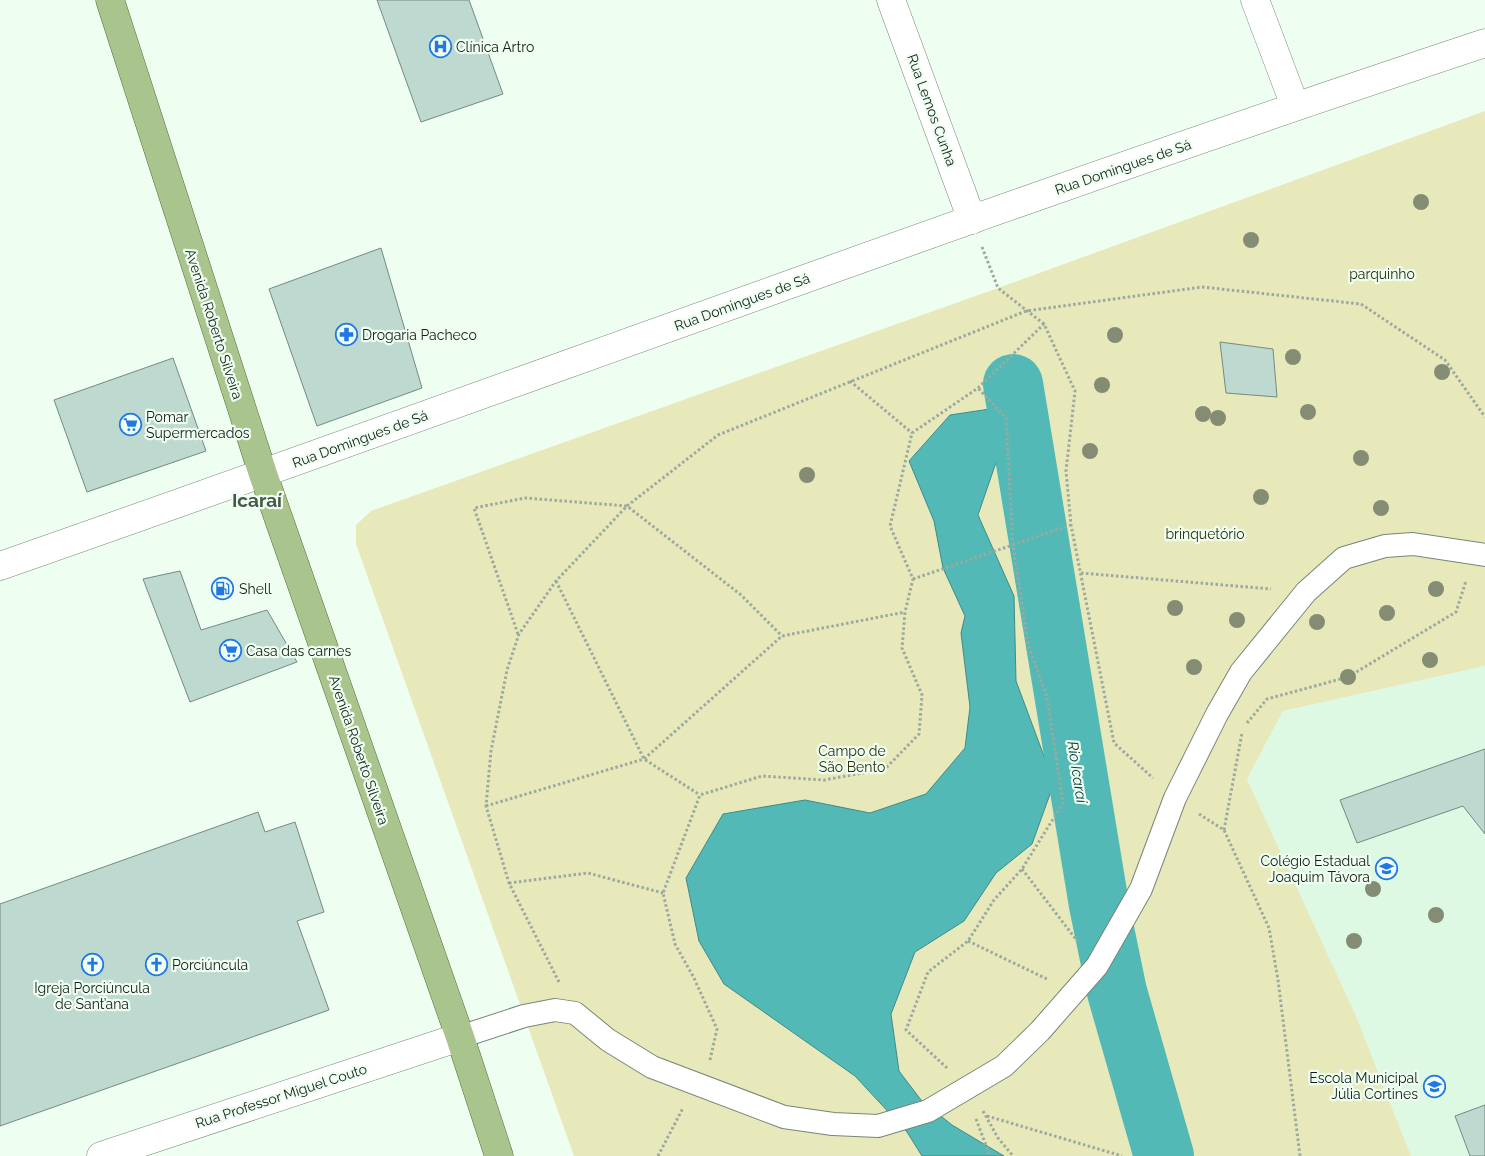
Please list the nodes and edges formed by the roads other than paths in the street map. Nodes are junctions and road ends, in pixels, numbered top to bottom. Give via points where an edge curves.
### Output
1 (110, 0) edge
2 (891, 0) edge
3 (1255, 0) edge
4 (1485, 43) edge
5 (1295, 106) junction
6 (972, 220) junction
7 (263, 474) junction
8 (1480, 554) edge
9 (0, 566) edge
10 (460, 1037) junction
11 (101, 1156) edge
12 (499, 1156) edge

1 - 7 main road, Avenida Roberto Silveira
2 - 6 street, Rua Lemos Cunha
3 - 5 street
4 - 5 street, Rua Domingues de Sá
5 - 6 street, Rua Domingues de Sá
6 - 7 street, Rua Domingues de Sá
7 - 9 street, Rua Domingues de Sá
7 - 10 main road, Avenida Roberto Silveira
8 - 10 street via 1413,544 1384,546 1344,558 1306,592 1241,672 1216,714 1175,798 1141,889 1097,966 1040,1031 1004,1066 928,1111 878,1126 784,1117 652,1067 608,1040 575,1013 555,1010 524,1016
10 - 11 street, Rua Professor Miguel Couto
10 - 12 main road, Avenida Roberto Silveira

